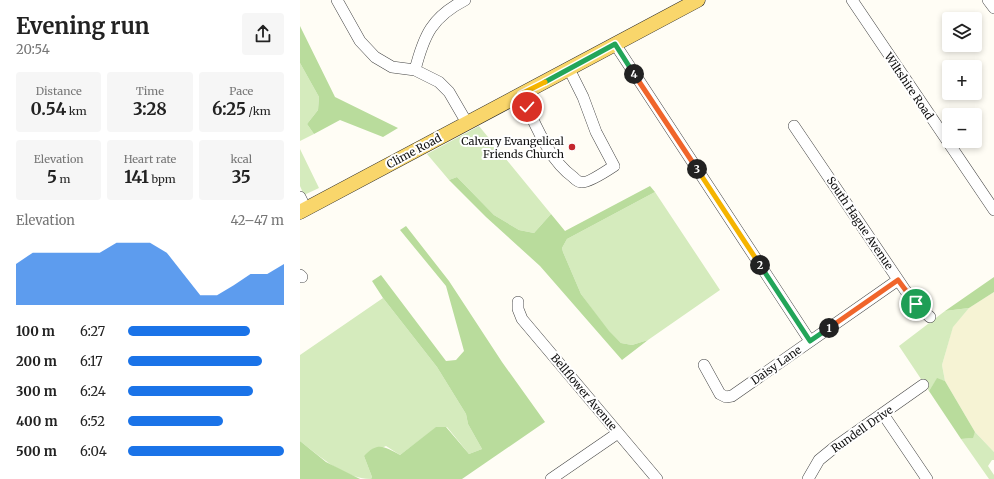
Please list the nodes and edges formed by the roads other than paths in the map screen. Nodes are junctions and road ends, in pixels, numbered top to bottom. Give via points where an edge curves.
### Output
1 (337, 0) edge
2 (465, 0) edge
3 (698, 0) edge
4 (852, 0) edge
5 (988, 0) edge
6 (994, 8) edge
7 (615, 44) junction
8 (569, 69) junction
9 (415, 70) junction
10 (521, 94) junction
11 (467, 123) junction
12 (794, 126) dead end
13 (302, 206) edge
14 (994, 210) edge
15 (898, 280) junction
16 (518, 302) dead end
17 (930, 317) dead end
18 (810, 341) junction
19 (704, 365) dead end
20 (923, 385) dead end
21 (883, 414) junction
22 (618, 433) junction
23 (551, 479) edge
24 (657, 479) edge
25 (808, 479) edge
26 (927, 479) edge

1 - 9 street via 360,41 375,57 392,67
2 - 9 street via 442,15 429,29
3 - 7 main road, Clime Road
4 - 14 street, Wiltshire Road
5 - 6 street
7 - 8 main road, Clime Road
7 - 18 street
8 - 10 main road, Clime Road
8 - 10 street via 596,132 614,166 589,180 580,182 564,171 549,150
9 - 11 street via 439,82 449,92
10 - 11 main road, Clime Road
11 - 13 main road, Clime Road
12 - 15 street, South Hague Avenue
15 - 17 street, South Hague Avenue via 916,304
15 - 18 street, Daisy Lane
16 - 22 street, Bellflower Avenue via 522,319
18 - 19 street, Daisy Lane via 732,396 720,394
20 - 21 street, Rundell Drive
21 - 25 street, Rundell Drive via 819,460
21 - 26 street
22 - 23 street
22 - 24 street, Bellflower Avenue

